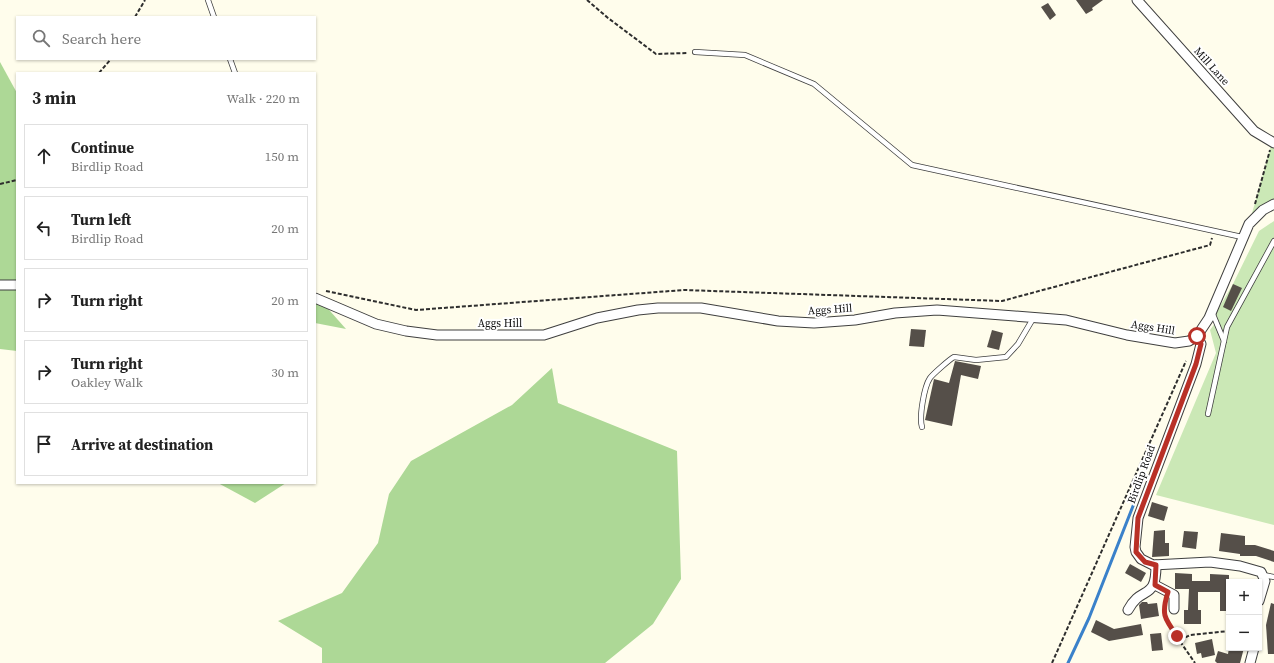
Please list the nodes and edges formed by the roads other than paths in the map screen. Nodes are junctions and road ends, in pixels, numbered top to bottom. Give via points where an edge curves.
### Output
1 (208, 0) edge
2 (1137, 0) edge
3 (214, 16) edge
4 (695, 52) road end
5 (230, 60) edge
6 (235, 72) edge
7 (1273, 142) edge
8 (1274, 204) edge
9 (1242, 237) junction
10 (1274, 241) edge
11 (0, 285) edge
12 (16, 285) edge
13 (316, 298) edge
14 (1212, 311) junction
15 (1034, 317) junction
16 (1199, 340) junction
17 (1224, 341) junction
18 (1208, 414) dead end
19 (922, 427) dead end
20 (1156, 565) junction
21 (1263, 575) junction
22 (1274, 578) edge
23 (1155, 585) junction
24 (1262, 591) edge
25 (1174, 608) dead end
26 (1128, 610) dead end
27 (1253, 651) edge
28 (1250, 663) edge

1 - 3 lane
2 - 7 street, Mill Lane via 1254,131
4 - 9 lane via 745,55 814,84 912,165
5 - 6 lane
8 - 9 street via 1263,210 1249,224
9 - 14 street
10 - 17 lane via 1227,327
11 - 12 street
13 - 15 street, Aggs Hill via 376,324 437,335 544,335 597,318 658,308 700,308 796,322 834,322 937,310
14 - 16 street
14 - 17 lane
15 - 16 street, Aggs Hill via 1066,320 1127,335 1175,343
15 - 19 lane via 1018,344 1006,357 976,360 954,358 932,375 927,385 920,420
16 - 20 street, Birdlip Road via 1196,364 1138,518 1136,552 1145,562
17 - 18 lane
20 - 21 street via 1210,562 1240,566
20 - 23 street
21 - 22 lane
21 - 24 street via 1265,581
23 - 25 street via 1174,595
23 - 26 street via 1147,593 1135,598
27 - 28 street

